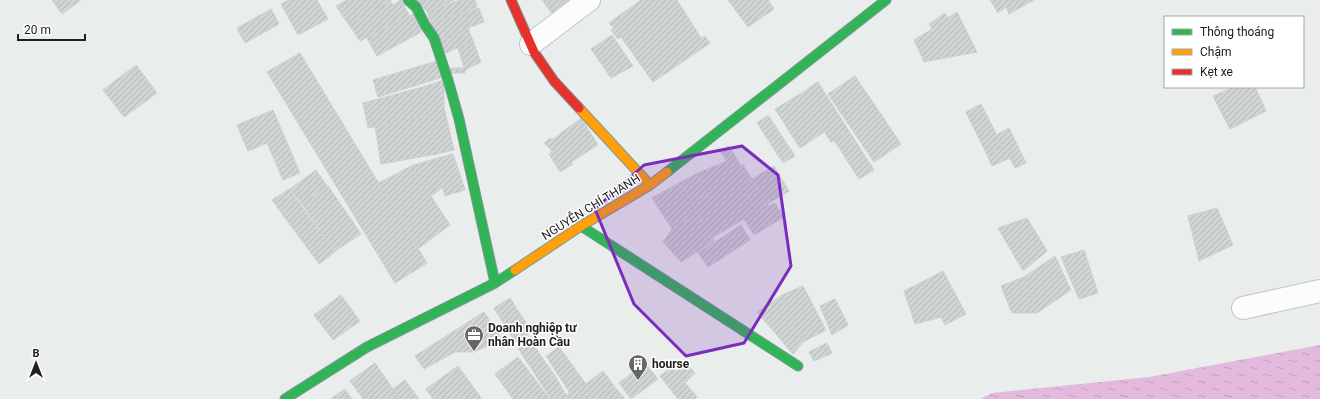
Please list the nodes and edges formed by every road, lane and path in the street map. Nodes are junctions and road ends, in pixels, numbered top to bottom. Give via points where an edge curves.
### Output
1 (408, 0) edge
2 (511, 0) edge
3 (589, 0) edge
4 (886, 0) edge
5 (531, 44) junction
6 (650, 185) junction
7 (582, 226) junction
8 (495, 283) junction
9 (1320, 291) edge
10 (1243, 308) dead end
11 (798, 366) dead end
12 (285, 399) edge

1 - 8 street via 416,7 434,38 444,65 459,119
2 - 5 street
3 - 5 street
4 - 6 street, NGUYỄN CHÍ THANH
5 - 6 street via 554,81
6 - 7 street, NGUYỄN CHÍ THANH
7 - 8 street, NGUYỄN CHÍ THANH
7 - 11 street
8 - 12 street, NGUYỄN CHÍ THANH via 367,347
9 - 10 street

